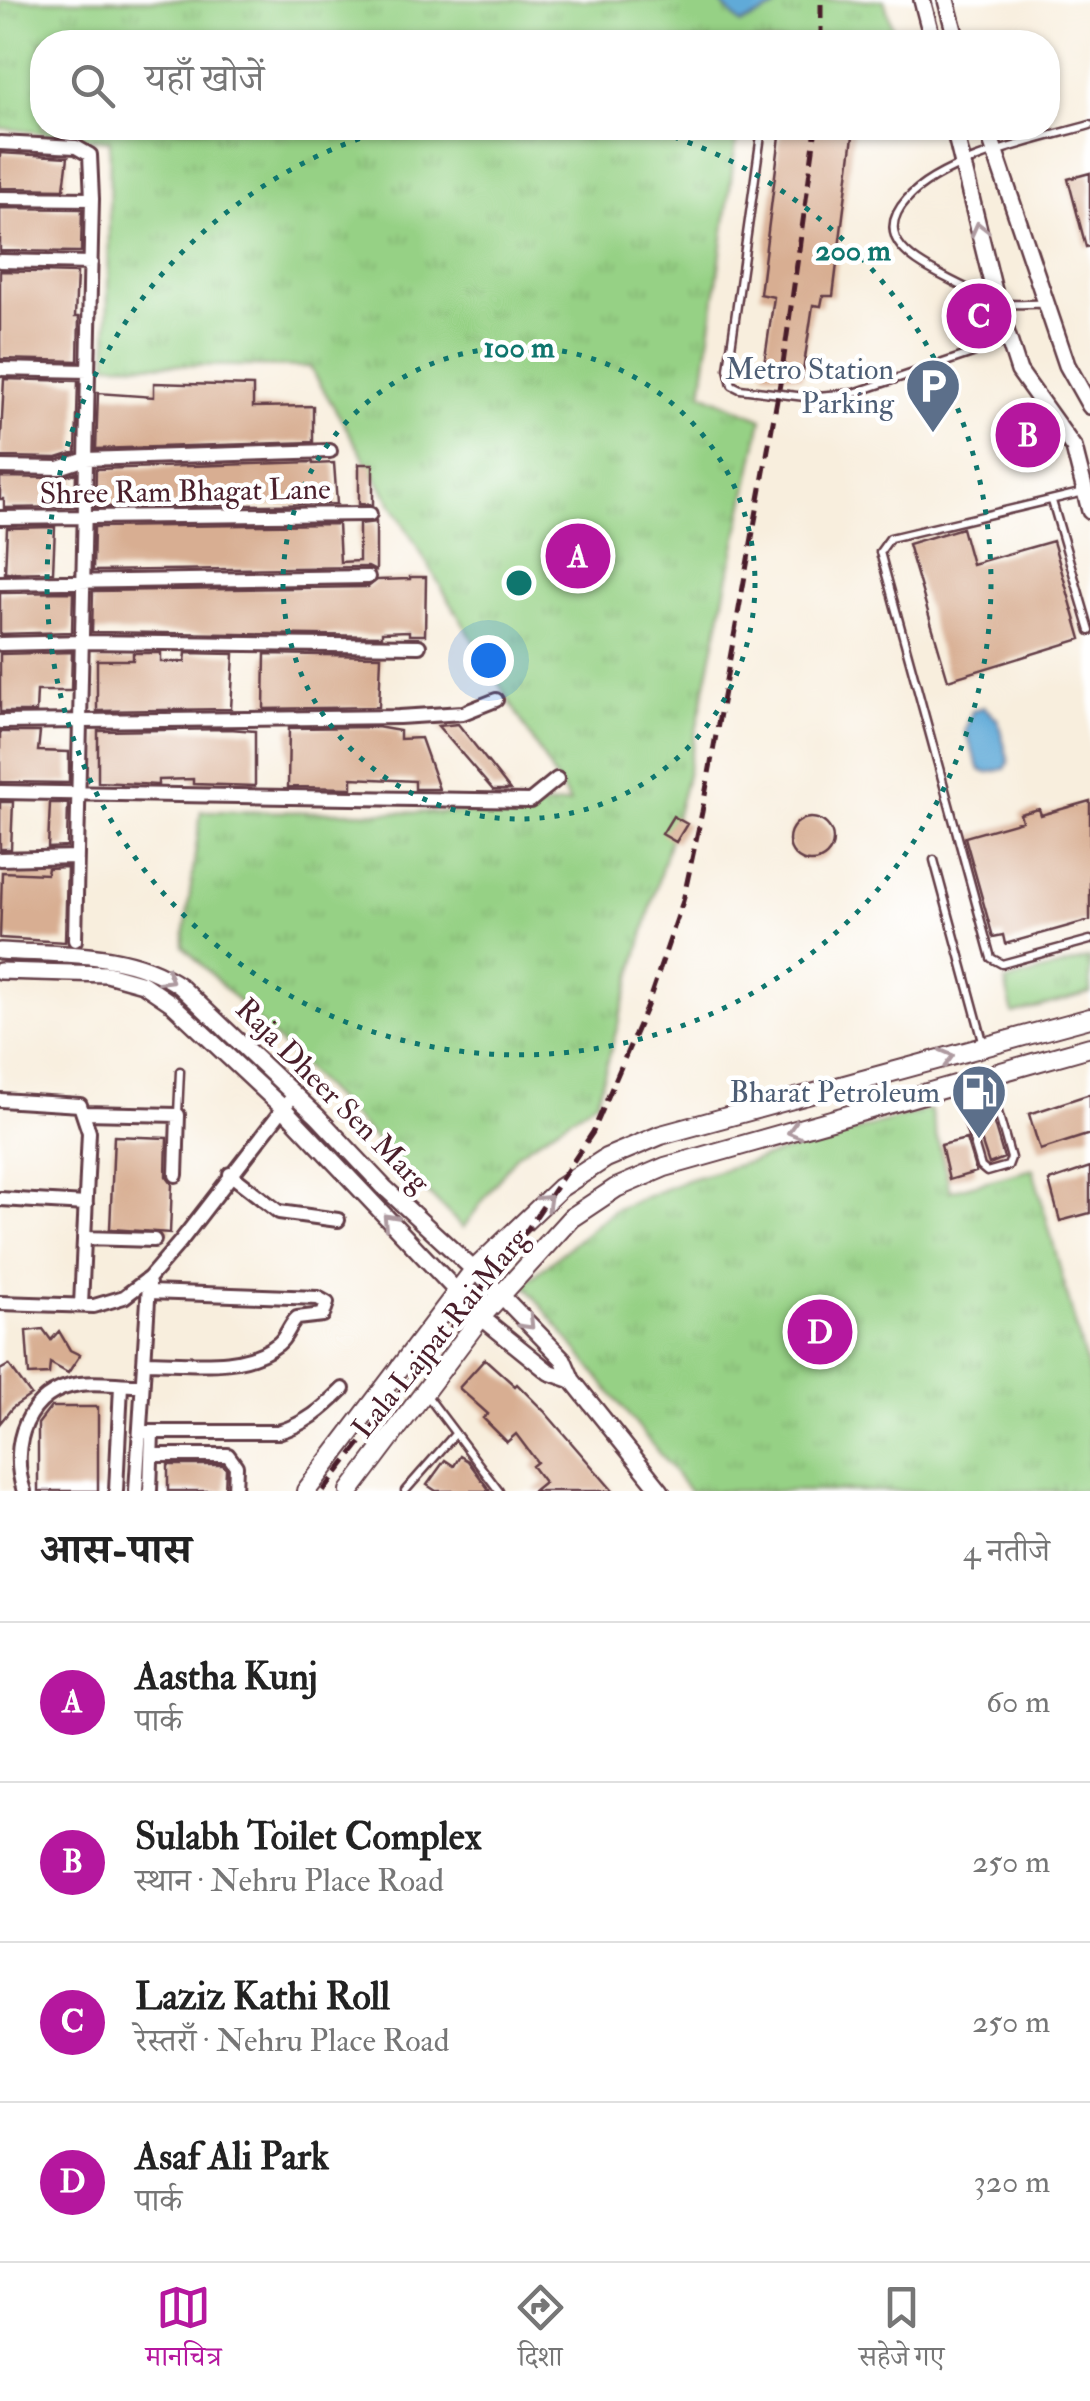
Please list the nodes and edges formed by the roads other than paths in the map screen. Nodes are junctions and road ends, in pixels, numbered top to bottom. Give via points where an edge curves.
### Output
1 (922, 0) edge
2 (946, 0) edge
3 (930, 30) edge
4 (953, 30) edge
5 (1090, 125) edge
6 (1060, 134) edge
7 (760, 140) edge
8 (957, 140) edge
9 (992, 140) edge
10 (1038, 140) edge
11 (0, 143) edge
12 (997, 152) junction
13 (962, 164) junction
14 (0, 198) edge
15 (92, 199) junction
16 (0, 261) edge
17 (91, 263) junction
18 (998, 303) junction
19 (1047, 304) junction
20 (1009, 341) junction
21 (0, 369) edge
22 (88, 371) junction
23 (1090, 406) edge
24 (330, 451) dead end
25 (86, 459) junction
26 (0, 467) edge
27 (1085, 491) junction
28 (1052, 501) junction
29 (1090, 511) edge
30 (370, 514) dead end
31 (85, 517) junction
32 (0, 518) edge
33 (368, 577) dead end
34 (83, 582) junction
35 (0, 584) edge
36 (1090, 632) edge
37 (82, 642) junction
38 (0, 644) edge
39 (419, 646) dead end
40 (496, 700) dead end
41 (80, 721) junction
42 (0, 722) edge
43 (557, 779) dead end
44 (78, 791) junction
45 (0, 792) edge
46 (76, 858) junction
47 (0, 859) edge
48 (934, 860) dead end
49 (74, 940) dead end
50 (1090, 940) edge
51 (0, 951) edge
52 (0, 971) edge
53 (1090, 1018) edge
54 (984, 1046) junction
55 (1090, 1047) edge
56 (180, 1071) dead end
57 (988, 1076) junction
58 (957, 1085) junction
59 (294, 1094) junction
60 (0, 1100) edge
61 (283, 1108) junction
62 (84, 1114) junction
63 (178, 1115) junction
64 (230, 1174) junction
65 (176, 1175) dead end
66 (0, 1199) edge
67 (86, 1204) junction
68 (338, 1220) dead end
69 (84, 1238) junction
70 (154, 1240) dead end
71 (474, 1270) junction
72 (149, 1285) junction
73 (456, 1292) junction
74 (500, 1294) junction
75 (0, 1303) edge
76 (81, 1306) junction
77 (481, 1317) junction
78 (144, 1362) junction
79 (572, 1380) junction
80 (121, 1385) junction
81 (142, 1385) junction
82 (343, 1389) dead end
83 (424, 1392) junction
84 (146, 1432) junction
85 (456, 1434) junction
86 (152, 1455) junction
87 (24, 1491) edge
88 (116, 1491) edge
89 (136, 1491) edge
90 (150, 1491) edge
91 (236, 1491) edge
92 (306, 1491) edge
93 (350, 1491) edge
94 (405, 1491) edge
95 (499, 1491) edge
96 (661, 1491) edge

1 - 3 street
2 - 4 street
5 - 6 lane
7 - 20 lane via 728,368 732,385 806,397 841,395
8 - 13 street
9 - 12 street
10 - 12 lane
11 - 15 street via 86,151
12 - 13 lane
12 - 19 street
18 -> 13 street
13 - 18 lane via 906,200 894,232 915,262
14 - 15 street
15 - 17 street
16 - 17 street
17 - 22 street
18 - 19 lane
18 - 20 street
19 - 23 street via 1067,365
20 - 27 street via 1018,371 1074,448
21 - 22 street
22 - 25 street
24 - 25 street
25 - 26 street via 60,468
25 - 31 street
27 - 28 lane
27 - 29 street
28 - 36 lane
28 - 50 lane via 890,538 880,552 991,958 1002,964
30 - 31 street, Shree Ram Bhagat Lane
31 - 32 street, Shree Ram Bhagat Lane
31 - 34 street
33 - 34 street
34 - 35 street
34 - 37 street
37 - 38 street
37 - 39 street
37 - 41 street
40 - 41 street via 463,713 400,717
41 - 42 street
41 - 44 street
43 - 44 street via 530,801
44 - 45 street
44 - 46 street
46 - 47 street
46 - 49 street
48 - 54 lane
51 -> 59 street, Raja Dheer Sen Marg via 106,958 157,971 209,1010
52 - 61 street, Raja Dheer Sen Marg via 107,974 144,984
53 - 54 main road, Lala Lajpat Rai Marg
71 -> 54 main road, Lala Lajpat Rai Marg via 560,1188 606,1158 661,1135
55 - 57 main road, Lala Lajpat Rai Marg
56 - 63 lane
57 - 58 main road, Lala Lajpat Rai Marg
57 - 58 lane via 1008,1166 987,1172 980,1167
58 -> 74 main road, Lala Lajpat Rai Marg via 665,1167 616,1188 571,1218
59 - 61 street
59 - 71 street, Raja Dheer Sen Marg
60 - 62 street via 80,1106
61 - 64 street
73 -> 61 street, Raja Dheer Sen Marg
62 - 63 street
62 - 67 street
63 - 65 street
64 - 68 street via 279,1212
64 - 72 street
66 - 67 street
67 - 69 street
69 - 70 street
69 - 76 street
71 - 73 main road, Lala Lajpat Rai Marg
71 - 74 street, Raja Dheer Sen Marg
72 - 76 street
72 - 78 street
72 - 78 street via 318,1298 326,1311 297,1318 280,1343 248,1358
73 - 77 street, Raja Dheer Sen Marg
73 - 92 main road, Lala Lajpat Rai Marg
74 - 77 main road, Lala Lajpat Rai Marg
74 -> 79 street, Raja Dheer Sen Marg via 563,1358
75 - 76 street
77 - 79 street, Raja Dheer Sen Marg via 548,1372
77 - 83 main road, Lala Lajpat Rai Marg
78 - 81 street
79 - 96 street, Raja Dheer Sen Marg
80 - 81 street
80 - 87 street via 80,1384 35,1408 18,1442
80 - 88 street
81 - 84 street
82 - 84 street via 320,1412 278,1432
83 - 85 lane
83 - 93 main road, Lala Lajpat Rai Marg
84 - 86 street
84 - 89 street
85 - 94 lane
85 - 95 lane
86 - 90 street
86 - 91 street via 228,1455 236,1466

